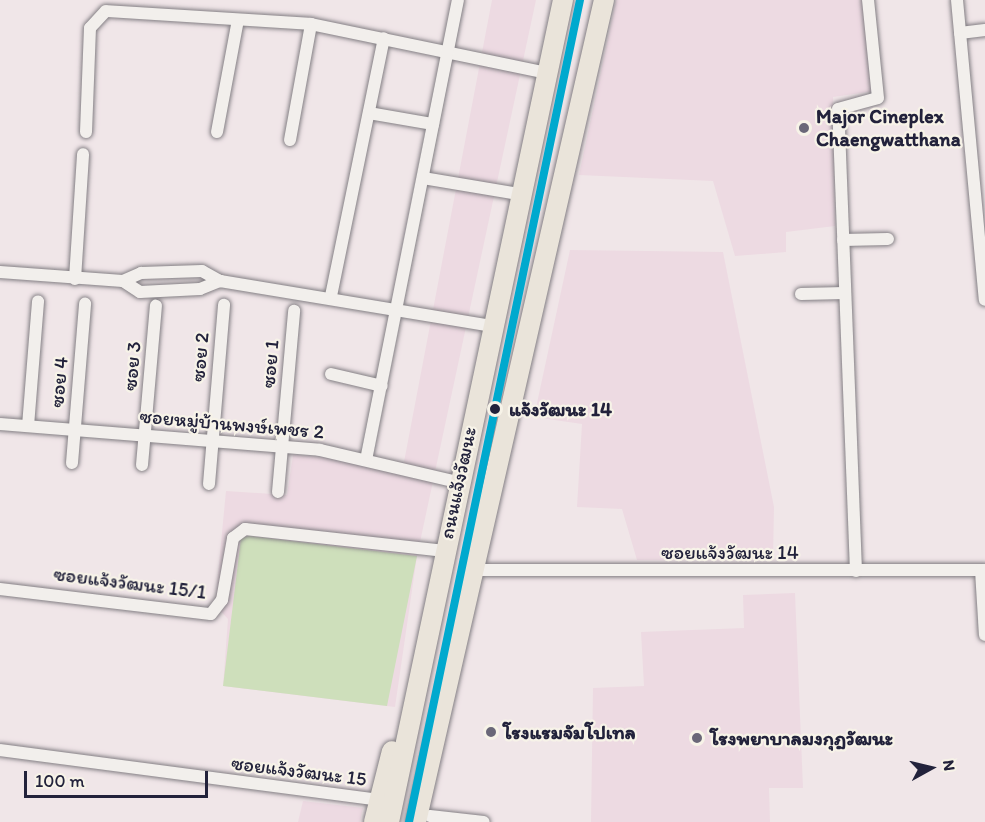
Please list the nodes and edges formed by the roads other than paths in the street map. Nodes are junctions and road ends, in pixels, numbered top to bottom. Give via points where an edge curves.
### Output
1 (458, 0) edge
2 (552, 0) edge
3 (563, 0) edge
4 (591, 0) edge
5 (604, 0) edge
6 (868, 0) edge
7 (957, 0) edge
8 (238, 20) junction
9 (311, 24) junction
10 (985, 30) edge
11 (960, 33) junction
12 (384, 38) junction
13 (447, 51) junction
14 (538, 71) junction
15 (369, 112) junction
16 (433, 124) junction
17 (86, 132) dead end
18 (217, 132) dead end
19 (290, 140) dead end
20 (83, 154) dead end
21 (564, 166) junction
22 (423, 178) junction
23 (521, 187) junction
24 (888, 239) dead end
25 (843, 240) junction
26 (0, 272) edge
27 (75, 279) junction
28 (123, 281) junction
29 (220, 281) junction
30 (845, 293) junction
31 (801, 294) dead end
32 (331, 296) junction
33 (985, 300) edge
34 (38, 301) dead end
35 (86, 304) dead end
36 (224, 305) dead end
37 (156, 306) dead end
38 (294, 311) dead end
39 (396, 311) junction
40 (491, 326) junction
41 (331, 374) dead end
42 (382, 386) junction
43 (0, 424) edge
44 (27, 426) junction
45 (74, 429) junction
46 (146, 435) junction
47 (212, 440) junction
48 (282, 445) junction
49 (366, 460) junction
50 (72, 463) dead end
51 (142, 465) dead end
52 (458, 482) junction
53 (208, 483) dead end
54 (278, 492) dead end
55 (443, 551) junction
56 (475, 570) junction
57 (983, 570) edge
58 (856, 571) junction
59 (0, 589) edge
60 (985, 635) edge
61 (415, 681) junction
62 (0, 750) edge
63 (379, 800) junction
64 (425, 820) edge
65 (374, 822) edge
66 (389, 822) edge
67 (484, 822) edge

1 - 13 street
2 - 14 main road, ถนนแจ้งวัฒนะ
3 - 23 main road, ถนนแจ้งวัฒนะ
4 - 21 main road, ถนนแจ้งวัฒนะ
5 - 21 main road, ถนนแจ้งวัฒนะ
6 - 25 street via 878,95 875,101 838,106
7 - 11 street
8 - 9 street
8 - 17 street via 106,11 97,16 90,28
8 - 18 street
9 - 12 street
9 - 19 street
10 - 11 street
11 - 33 street
12 - 13 street
12 - 15 street
13 - 14 street
13 - 16 street
14 - 23 main road, ถนนแจ้งวัฒนะ
15 - 16 street
15 - 32 street
16 - 22 street
20 - 27 street
21 - 56 main road, ถนนแจ้งวัฒนะ
22 - 23 street
22 - 39 street
23 - 40 main road, ถนนแจ้งวัฒนะ
24 - 25 street
25 - 30 street
26 - 27 street
27 - 28 street
28 - 29 street via 141,273 196,271
28 - 29 street via 140,291 200,290
29 - 32 street
30 - 31 street
30 - 58 street
32 - 39 street
34 - 44 street
35 - 45 street, ซอย 4
36 - 47 street, ซอย 2
37 - 46 street, ซอย 3
38 - 48 street, ซอย 1
39 - 40 street
39 - 42 street
40 - 52 main road, ถนนแจ้งวัฒนะ
41 - 42 street
42 - 49 street
43 - 44 street, ซอยหมู่บ้านพงษ์เพชร 2
44 - 45 street, ซอยหมู่บ้านพงษ์เพชร 2
45 - 46 street, ซอยหมู่บ้านพงษ์เพชร 2
45 - 50 street, ซอย 4
46 - 47 street, ซอยหมู่บ้านพงษ์เพชร 2
46 - 51 street, ซอย 3
47 - 48 street, ซอยหมู่บ้านพงษ์เพชร 2
47 - 53 street, ซอย 2
48 - 49 street, ซอยหมู่บ้านพงษ์เพชร 2
48 - 54 street, ซอย 1
49 - 52 street, ซอยหมู่บ้านพงษ์เพชร 2
52 - 55 main road, ถนนแจ้งวัฒนะ
55 - 59 street, ซอยแจ้งวัฒนะ 15/1 via 245,529 233,538 222,600 211,614
55 - 61 main road, ถนนแจ้งวัฒนะ
56 - 58 street, ซอยแจ้งวัฒนะ 14
56 - 64 main road, ถนนแจ้งวัฒนะ
57 - 58 street, ซอยแจ้งวัฒนะ 14
57 - 60 street
61 - 63 main road, ถนนแจ้งวัฒนะ
61 - 66 main road, ถนนแจ้งวัฒนะ
62 - 63 street, ซอยแจ้งวัฒนะ 15
63 - 65 main road, ถนนแจ้งวัฒนะ
64 - 67 street

